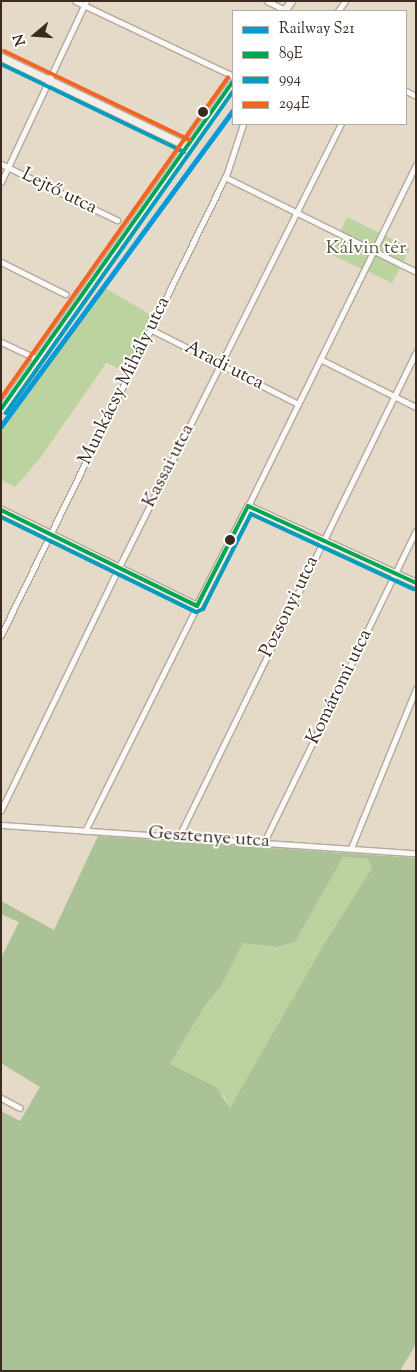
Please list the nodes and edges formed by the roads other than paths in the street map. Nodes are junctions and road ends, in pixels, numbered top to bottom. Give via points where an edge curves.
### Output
1 (75, 1) edge
2 (267, 1) edge
3 (84, 3) edge
4 (287, 7) edge
5 (1, 57) edge
6 (232, 76) edge
7 (49, 80) junction
8 (232, 82) edge
9 (243, 125) edge
10 (340, 125) edge
11 (187, 146) junction
12 (1, 164) edge
13 (416, 165) edge
14 (8, 167) junction
15 (225, 177) junction
16 (1, 182) edge
17 (296, 213) junction
18 (117, 220) dead end
19 (373, 251) junction
20 (1, 262) edge
21 (416, 272) edge
22 (65, 294) dead end
23 (150, 329) junction
24 (1, 342) edge
25 (416, 352) edge
26 (37, 359) junction
27 (320, 359) junction
28 (221, 365) junction
29 (394, 396) junction
30 (298, 404) junction
31 (416, 407) edge
32 (1, 409) edge
33 (248, 506) junction
34 (1, 510) edge
35 (416, 531) edge
36 (50, 536) junction
37 (323, 541) junction
38 (118, 569) junction
39 (395, 574) junction
40 (416, 583) edge
41 (197, 606) junction
42 (1, 635) edge
43 (416, 689) edge
44 (1, 810) edge
45 (1, 824) edge
46 (85, 831) junction
47 (179, 836) junction
48 (264, 842) junction
49 (351, 848) junction
50 (416, 852) edge
51 (1, 1098) edge
52 (20, 1108) dead end

1 - 3 street
2 - 4 street
3 - 6 street
3 - 7 street
5 - 7 street
7 - 11 street
7 - 14 street
8 - 11 street
9 - 15 street, Munkácsy Mihály utca
10 - 17 street, Kassai utca
11 - 26 street
12 - 14 street, Lejtő utca
13 - 19 street
14 - 16 street
14 - 18 street, Lejtő utca
15 - 17 street
15 - 23 street, Munkácsy Mihály utca
17 - 19 street
17 - 28 street, Kassai utca
19 - 21 street
19 - 27 street
20 - 22 street
23 - 28 street, Aradi utca
23 - 36 street, Munkácsy Mihály utca
24 - 26 street
25 - 29 street, Pozsonyi utca
26 - 32 street
27 - 29 street
27 - 30 street
28 - 30 street, Aradi utca
28 - 38 street, Kassai utca
29 - 31 street
29 - 37 street, Pozsonyi utca
30 - 33 street
33 - 37 street
33 - 41 street
34 - 36 street
35 - 39 street, Komáromi utca
36 - 38 street
36 - 42 street, Munkácsy Mihály utca
37 - 39 street
37 - 47 street, Pozsonyi utca
38 - 41 street
38 - 44 street, Kassai utca
39 - 40 street
39 - 48 street, Komáromi utca
41 - 46 street
43 - 49 street
45 - 46 street, Gesztenye utca
46 - 47 street, Gesztenye utca
47 - 48 street, Gesztenye utca
48 - 49 street, Gesztenye utca
49 - 50 street, Gesztenye utca
51 - 52 street

